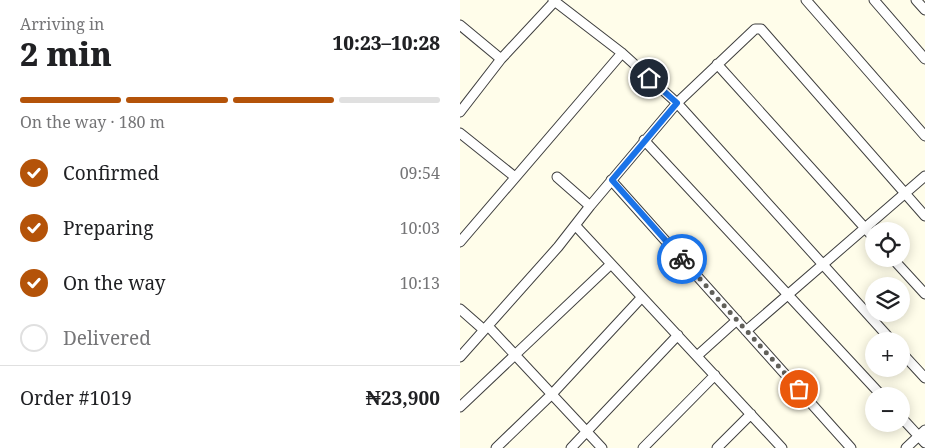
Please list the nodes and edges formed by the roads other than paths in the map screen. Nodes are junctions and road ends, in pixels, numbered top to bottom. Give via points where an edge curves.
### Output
1 (806, 0) edge
2 (874, 0) edge
3 (916, 0) edge
4 (554, 1) edge
5 (925, 10) edge
6 (460, 25) edge
7 (622, 53) junction
8 (501, 59) junction
9 (925, 59) edge
10 (717, 64) junction
11 (677, 103) junction
12 (460, 112) edge
13 (460, 133) edge
14 (925, 136) edge
15 (644, 140) junction
16 (925, 176) edge
17 (515, 177) junction
18 (558, 177) dead end
19 (612, 180) junction
20 (905, 193) junction
21 (590, 206) junction
22 (925, 216) edge
23 (872, 222) edge
24 (575, 225) junction
25 (865, 228) joint
26 (460, 242) edge
27 (611, 264) junction
28 (823, 266) junction
29 (900, 267) edge
30 (787, 294) junction
31 (925, 294) edge
32 (642, 297) junction
33 (460, 309) edge
34 (737, 320) junction
35 (486, 328) junction
36 (746, 331) junction
37 (884, 332) edge
38 (678, 336) junction
39 (516, 354) junction
40 (460, 356) edge
41 (697, 356) junction
42 (910, 362) edge
43 (714, 376) junction
44 (925, 378) edge
45 (874, 387) edge
46 (553, 394) junction
47 (460, 407) edge
48 (751, 414) junction
49 (910, 425) edge
50 (588, 432) junction
51 (923, 436) edge
52 (496, 448) edge
53 (571, 448) edge
54 (602, 448) edge
55 (643, 448) edge
56 (717, 448) edge
57 (782, 448) edge
58 (851, 448) edge
59 (906, 448) edge

1 - 14 street
2 - 9 street
3 - 5 street
4 - 7 street
4 - 8 street
6 - 8 street
7 - 11 street
7 - 17 street
8 - 12 street
10 - 11 street
10 - 20 street via 750,32 761,29
10 - 25 street
11 - 15 street
11 - 28 street
13 - 17 street
15 - 19 street
15 - 30 street
16 - 20 street
17 - 26 street
18 - 21 street
19 - 21 street
19 - 34 street
20 - 22 street
20 - 23 street
21 - 24 street
24 - 27 street
24 - 35 street
25 - 28 street
27 - 32 street
27 - 39 street
28 - 30 street
28 - 37 street
29 - 31 street
30 - 36 street
30 - 45 street
32 - 38 street
32 - 46 street
33 - 35 street
34 - 36 street
34 - 41 street
35 - 39 street
35 - 40 street
36 - 58 street
38 - 41 street
38 - 50 street
39 - 46 street
39 - 47 street
41 - 43 street
42 - 44 street
43 - 48 street
43 - 55 street
46 - 50 street
46 - 52 street
48 - 56 street
48 - 57 street
49 - 51 street
50 - 53 street
50 - 54 street
51 - 59 street

